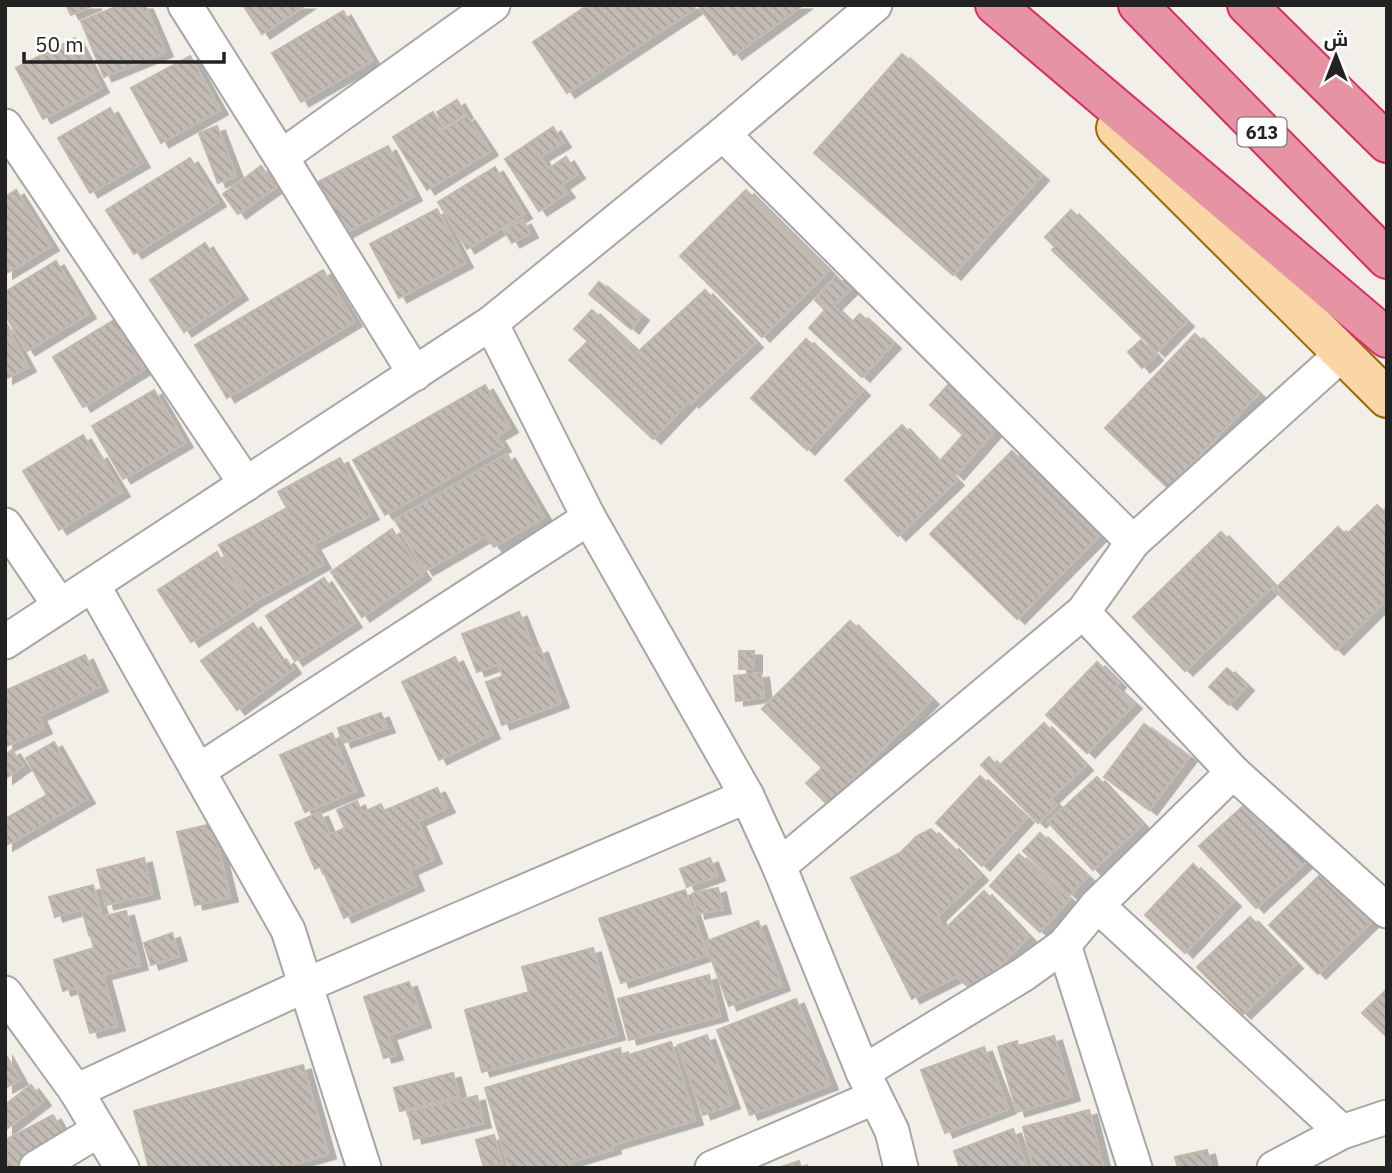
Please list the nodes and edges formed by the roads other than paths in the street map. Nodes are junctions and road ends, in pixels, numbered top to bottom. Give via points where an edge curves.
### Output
1 (185, 5) edge
2 (493, 5) edge
3 (874, 5) edge
4 (994, 5) edge
5 (1138, 5) edge
6 (1247, 5) edge
7 (5, 126) edge
8 (723, 134) junction
9 (1387, 143) edge
10 (281, 157) junction
11 (1387, 259) edge
12 (491, 323) junction
13 (1387, 338) edge
14 (1343, 354) junction
15 (415, 374) junction
16 (1387, 398) edge
17 (246, 484) junction
18 (589, 518) junction
19 (5, 525) edge
20 (1133, 542) junction
21 (93, 585) junction
22 (60, 606) junction
23 (1083, 612) junction
24 (5, 642) edge
25 (198, 771) junction
26 (1233, 772) junction
27 (747, 796) junction
28 (779, 866) junction
29 (1097, 905) junction
30 (1387, 911) edge
31 (1064, 945) junction
32 (306, 985) junction
33 (5, 993) edge
34 (869, 1084) junction
35 (76, 1091) junction
36 (1387, 1117) edge
37 (99, 1130) junction
38 (1342, 1132) junction
39 (36, 1168) edge
40 (122, 1168) edge
41 (364, 1168) edge
42 (712, 1168) edge
43 (901, 1168) edge
44 (1135, 1168) edge
45 (1274, 1168) edge

1 - 10 street
2 - 10 street
3 - 8 street
4 - 13 highway
4 - 14 main road
5 - 11 highway, 613
6 - 9 highway
7 - 17 street
8 - 12 street
8 - 20 street
10 - 15 street
12 - 15 street
12 - 18 street
14 - 16 main road
14 - 20 street
15 - 17 street
17 - 21 street
18 - 25 street
18 - 27 street
19 - 22 street
20 - 23 street
21 - 22 street
21 - 25 street
22 - 24 street
23 - 26 street
23 - 28 street
25 - 32 street via 288,930
26 - 29 street
26 - 30 street
27 - 28 street
27 - 32 street
28 - 34 street
29 - 31 street
29 - 38 street
31 - 34 street
31 - 44 street
32 - 35 street
32 - 41 street
33 - 35 street
34 - 42 street
34 - 43 street via 892,1130
35 - 37 street
36 - 38 street
37 - 39 street
37 - 40 street
38 - 45 street

